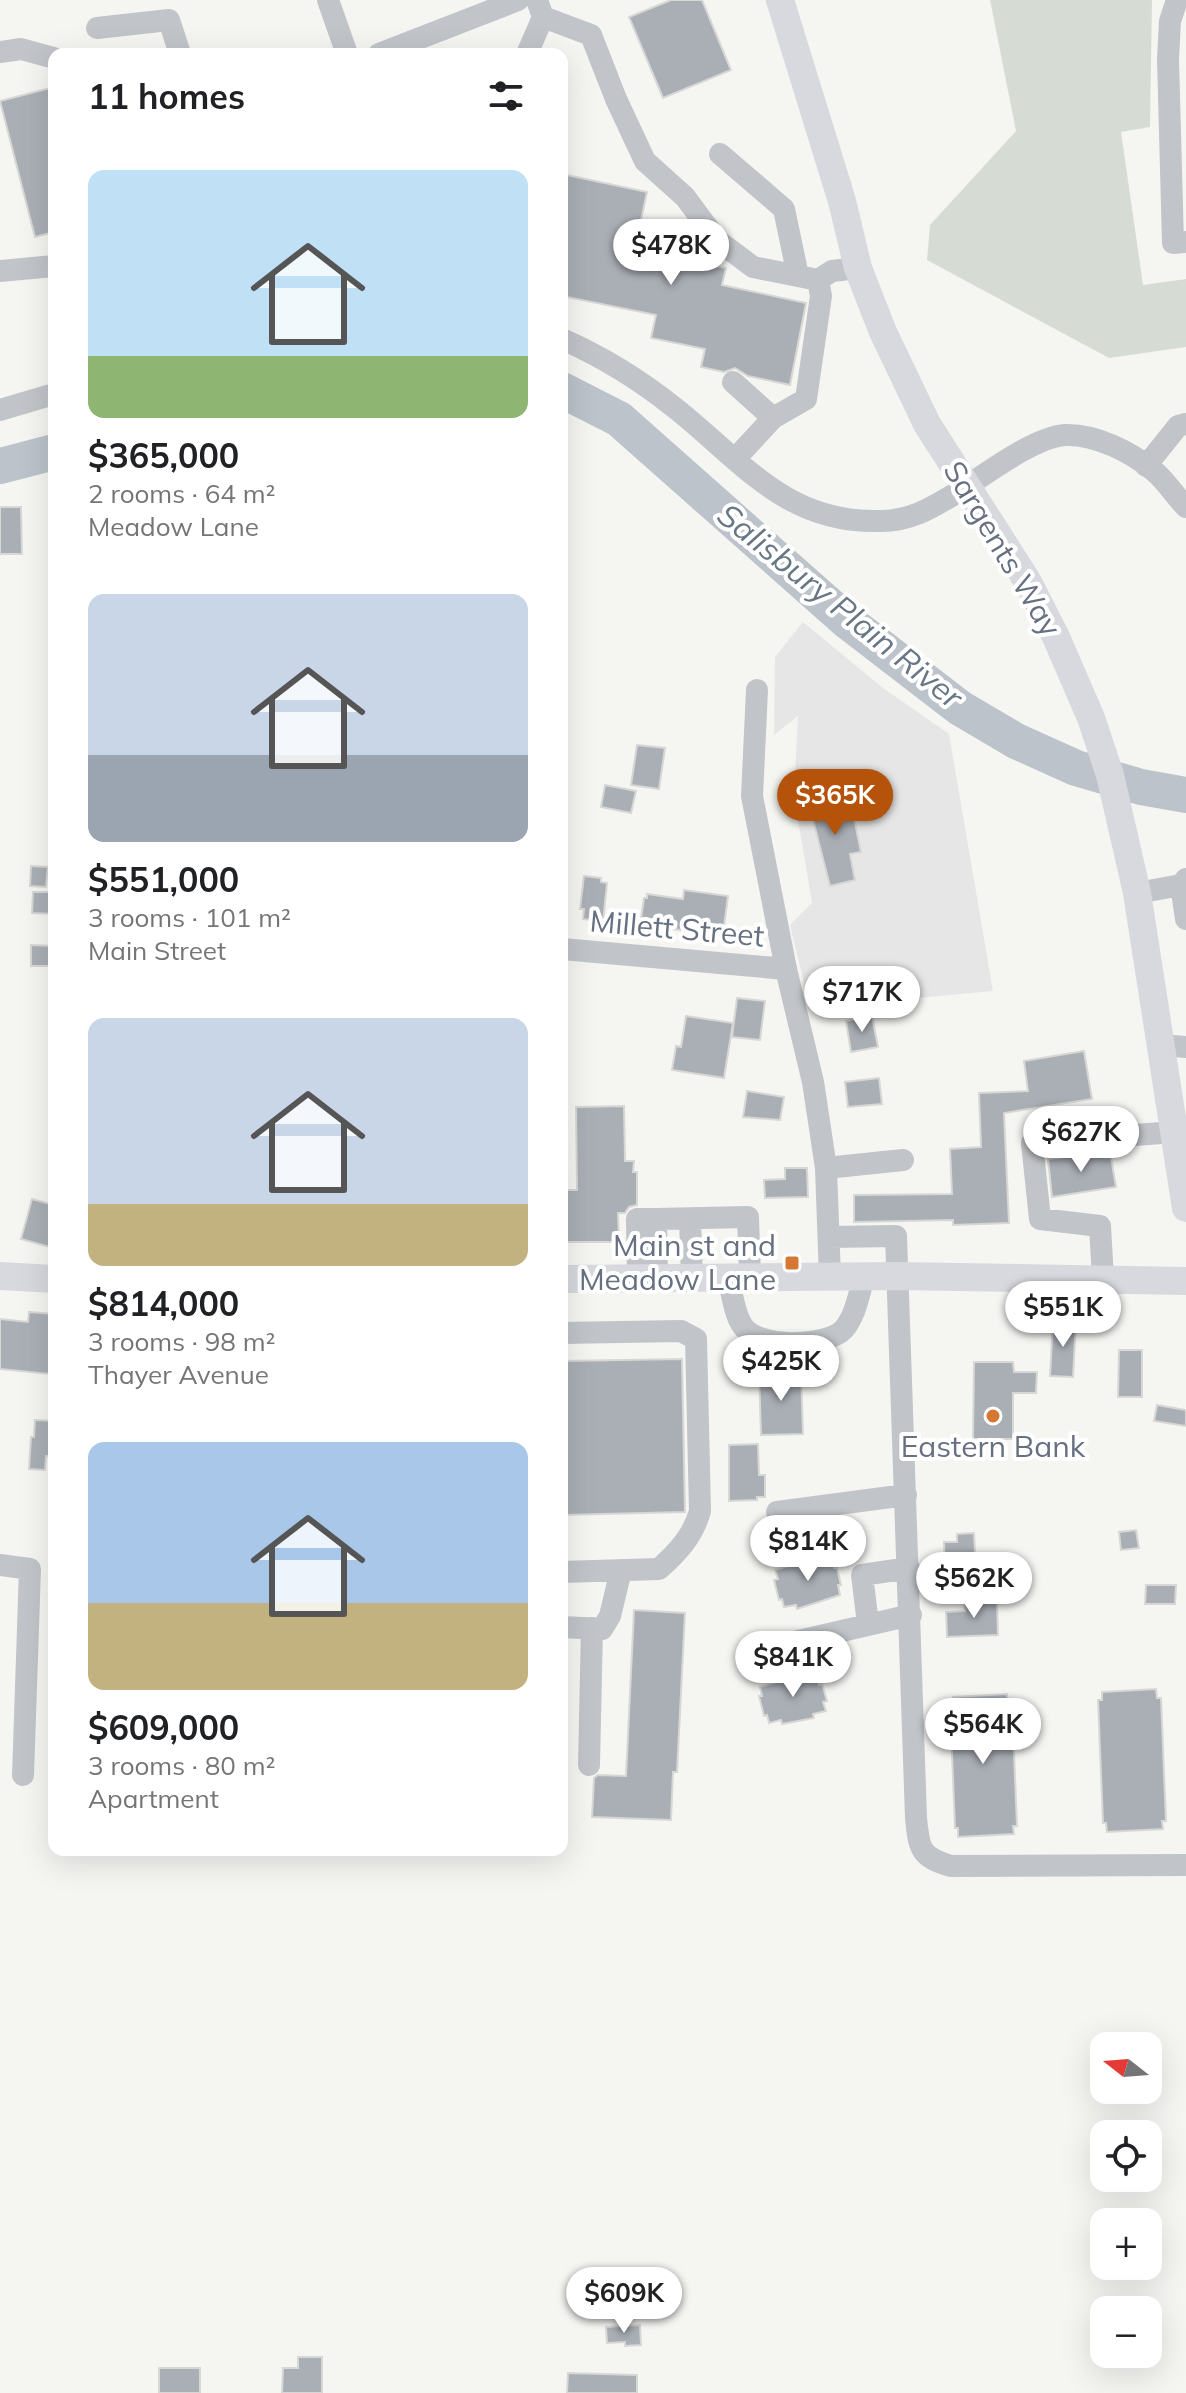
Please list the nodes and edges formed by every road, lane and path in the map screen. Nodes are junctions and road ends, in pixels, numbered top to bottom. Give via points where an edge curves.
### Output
1 (328, 0) edge
2 (518, 0) edge
3 (780, 0) edge
4 (1177, 0) edge
5 (540, 9) edge
6 (97, 28) dead end
7 (178, 48) edge
8 (345, 48) edge
9 (394, 48) edge
10 (529, 48) edge
11 (0, 52) edge
12 (48, 56) edge
13 (720, 154) dead end
14 (1186, 242) edge
15 (2, 264) edge
16 (48, 266) edge
17 (858, 268) junction
18 (812, 284) junction
19 (568, 342) edge
20 (733, 382) dead end
21 (48, 396) edge
22 (0, 410) edge
23 (773, 418) junction
24 (1183, 429) edge
25 (735, 459) junction
26 (1146, 466) junction
27 (967, 486) junction
28 (1186, 507) edge
29 (757, 690) dead end
30 (1184, 882) edge
31 (1137, 893) junction
32 (1186, 919) edge
33 (568, 950) edge
34 (786, 969) junction
35 (1173, 1046) edge
36 (1174, 1132) junction
37 (903, 1160) dead end
38 (826, 1168) junction
39 (1186, 1208) edge
40 (690, 1219) junction
41 (830, 1237) junction
42 (0, 1276) edge
43 (898, 1276) junction
44 (830, 1277) junction
45 (864, 1277) junction
46 (692, 1278) junction
47 (739, 1278) junction
48 (48, 1279) edge
49 (568, 1279) edge
50 (648, 1279) junction
51 (1103, 1279) junction
52 (1186, 1281) edge
53 (568, 1333) edge
54 (906, 1495) junction
55 (777, 1512) dead end
56 (0, 1565) edge
57 (909, 1568) junction
58 (621, 1570) junction
59 (568, 1572) edge
60 (911, 1615) junction
61 (868, 1624) junction
62 (568, 1627) edge
63 (592, 1628) junction
64 (790, 1643) dead end
65 (589, 1765) dead end
66 (23, 1775) dead end
67 (1186, 1865) edge

1 - 8 street
2 - 9 street
3 - 17 main road, Sargents Way
4 - 14 street via 1168,59 1173,243
5 - 10 street
5 - 18 street via 591,35 645,161 685,197 717,240 753,267
6 - 7 street via 169,20
11 - 12 street via 21,49
13 - 18 street via 784,209
15 - 16 street
17 - 18 street via 832,271
17 - 27 main road, Sargents Way via 904,381
18 - 23 street via 806,399
19 - 25 street via 631,374
20 - 23 street
21 - 22 street
23 - 25 street
24 - 26 street
25 - 27 street via 780,495 836,518 882,522 919,515
26 - 27 street via 1097,441 1064,435 1030,447
26 - 28 street
27 - 31 main road, Sargents Way via 1028,582 1091,718
29 - 34 street via 752,796
30 - 31 street
30 - 32 street
31 - 35 main road, Sargents Way
33 - 34 street, Millett Street
34 - 38 street via 813,1082
35 - 36 main road, Sargents Way
36 - 39 main road, Sargents Way
36 - 51 street via 1032,1143 1040,1219 1100,1226
37 - 38 street
38 - 41 street
40 - 46 street
40 - 47 street via 748,1217
40 - 50 street via 656,1219
41 - 43 street via 896,1236
41 - 44 street
42 - 48 main road
43 - 45 main road
43 - 51 main road
43 - 54 street
44 - 45 main road
44 - 47 main road
45 - 47 street via 844,1329 834,1337 797,1342 766,1342 741,1325
46 - 47 main road
46 - 50 main road
49 - 50 main road
51 - 52 main road
53 - 58 street via 681,1331 696,1339 696,1526 659,1569
54 - 55 street
54 - 57 street
56 - 66 street via 30,1569
57 - 60 street
57 - 61 street via 862,1575
58 - 59 street
58 - 63 street via 610,1616 602,1629
60 - 61 street
60 - 67 street via 916,1818 930,1860 951,1866
61 - 64 street
62 - 63 street
63 - 65 street

